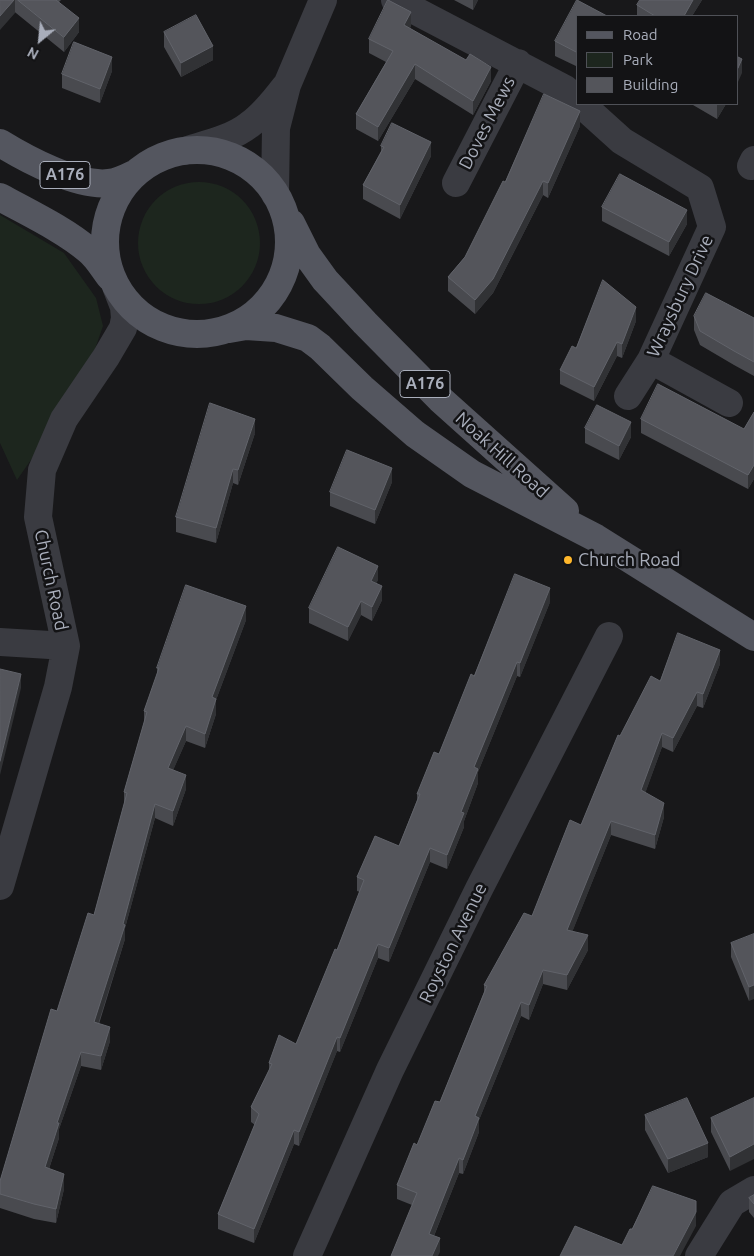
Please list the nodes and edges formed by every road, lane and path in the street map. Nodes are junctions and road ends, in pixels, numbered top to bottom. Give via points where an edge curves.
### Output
1 (323, 0) edge
2 (395, 0) edge
3 (518, 63) junction
4 (287, 85) junction
5 (576, 98) edge
6 (582, 105) edge
7 (0, 143) edge
8 (184, 151) junction
9 (134, 174) junction
10 (456, 183) dead end
11 (0, 197) edge
12 (278, 200) junction
13 (118, 289) junction
14 (229, 329) junction
15 (652, 360) junction
16 (628, 396) dead end
17 (729, 403) dead end
18 (596, 538) junction
19 (609, 636) dead end
20 (754, 637) edge
21 (0, 642) edge
22 (66, 646) junction
23 (0, 886) edge
24 (754, 1190) edge
25 (307, 1256) edge
26 (699, 1256) edge

1 - 4 street
2 - 3 street
3 - 5 street
3 - 10 street, Doves Mews
4 - 8 street via 249,126 229,137
4 - 12 street via 276,128
6 - 15 street, Wraysbury Drive via 622,141 700,188 712,227
7 - 9 main road, A176 via 74,178 107,183
8 - 9 main road via 158,159
8 - 12 main road via 212,151 239,160 271,187
9 - 13 main road via 120,191 110,212 105,234 106,257
11 - 13 main road via 88,250
12 - 14 main road via 288,226 289,251 283,276 270,298 252,316
12 - 18 main road, Noak Hill Road / A176 via 307,255 325,280 365,323 440,399
13 - 14 main road via 131,307 152,323 177,332 203,334
13 - 22 street, Church Road via 124,307 123,328 64,419 42,470 38,517
14 - 18 main road, Noak Hill Road / A176 via 246,326 276,328 308,338 415,434 472,474
15 - 16 street, Wraysbury Drive
15 - 17 street
18 - 20 main road, Noak Hill Road / A176
19 - 25 street, Royston Avenue via 399,1053
21 - 22 street
22 - 23 street, Church Road via 58,687
24 - 26 street via 732,1204

